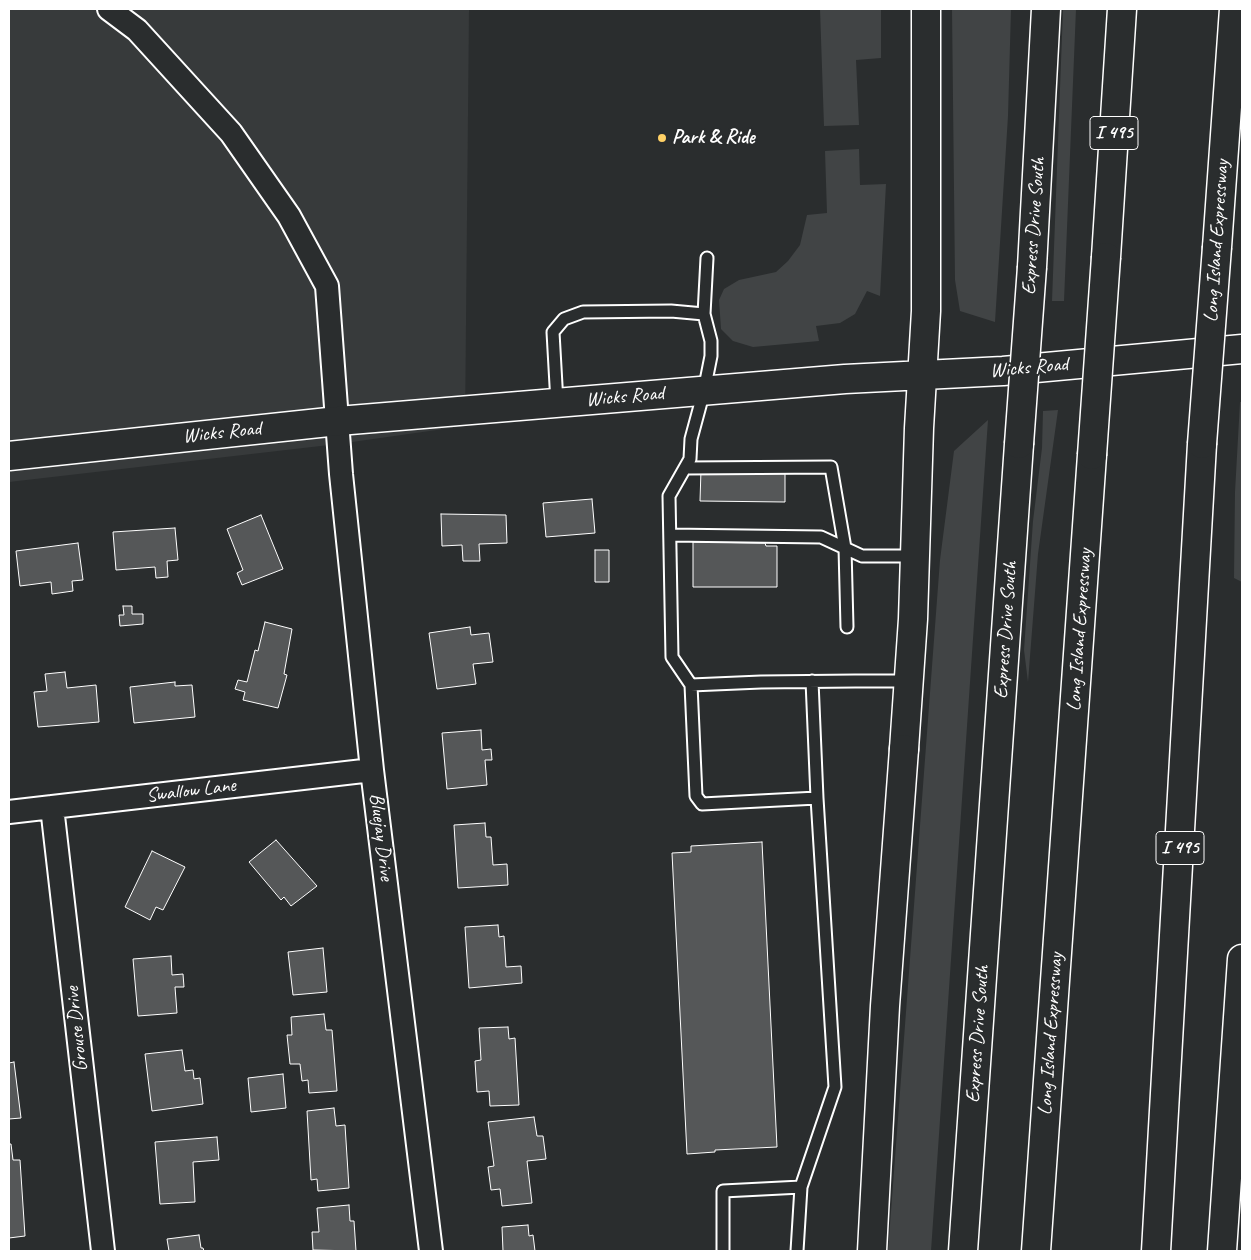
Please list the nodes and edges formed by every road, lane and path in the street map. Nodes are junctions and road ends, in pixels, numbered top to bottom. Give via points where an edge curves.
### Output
1 (109, 9) edge
2 (926, 9) edge
3 (1046, 9) edge
4 (1122, 9) edge
5 (1234, 9) edge
6 (707, 258) dead end
7 (704, 314) junction
8 (1242, 349) edge
9 (922, 375) junction
10 (704, 391) junction
11 (557, 403) junction
12 (338, 421) junction
13 (9, 456) edge
14 (686, 468) junction
15 (670, 535) junction
16 (845, 548) junction
17 (915, 556) junction
18 (848, 627) dead end
19 (909, 680) junction
20 (812, 682) junction
21 (691, 685) junction
22 (372, 770) junction
23 (817, 798) junction
24 (52, 807) junction
25 (9, 812) edge
26 (1242, 959) edge
27 (1240, 992) junction
28 (1242, 1030) edge
29 (801, 1187) junction
30 (102, 1251) edge
31 (431, 1251) edge
32 (724, 1251) edge
33 (797, 1251) edge
34 (872, 1251) edge
35 (963, 1251) edge
36 (1036, 1251) edge
37 (1156, 1251) edge
38 (1222, 1251) edge

1 - 12 street, Bluejay Drive via 137,30 232,133 290,216 327,286
2 - 9 main road via 926,311
3 - 35 main road, Express Drive South, bridge via 1032,267
4 - 36 main road, Long Island Expressway / I 495, bridge
5 - 37 main road, Long Island Expressway / I 495, bridge via 1202,444
6 - 7 lane
7 - 10 lane via 711,356
7 - 11 lane via 583,312 564,319 553,332
8 - 9 main road, Wicks Road via 1003,371
9 - 10 main road, Wicks Road
9 - 17 main road
10 - 11 main road, Wicks Road
10 - 14 lane
11 - 12 main road, Wicks Road
12 - 13 main road, Wicks Road
12 - 22 street, Bluejay Drive
14 - 15 lane via 669,496
14 - 16 lane via 831,467
15 - 16 lane via 821,537
15 - 21 lane via 672,657
16 - 17 lane via 862,556
16 - 18 lane
17 - 19 main road
19 - 20 lane
19 - 34 main road via 885,1006
20 - 21 lane
20 - 23 lane
21 - 23 lane via 696,796 702,804
22 - 24 street, Swallow Lane
22 - 31 street, Bluejay Drive
23 - 29 lane via 835,1087
24 - 25 street, Swallow Lane
24 - 30 street, Grouse Drive
26 - 27 main road
27 - 28 main road
27 - 38 main road
29 - 32 lane via 724,1191
29 - 33 lane

